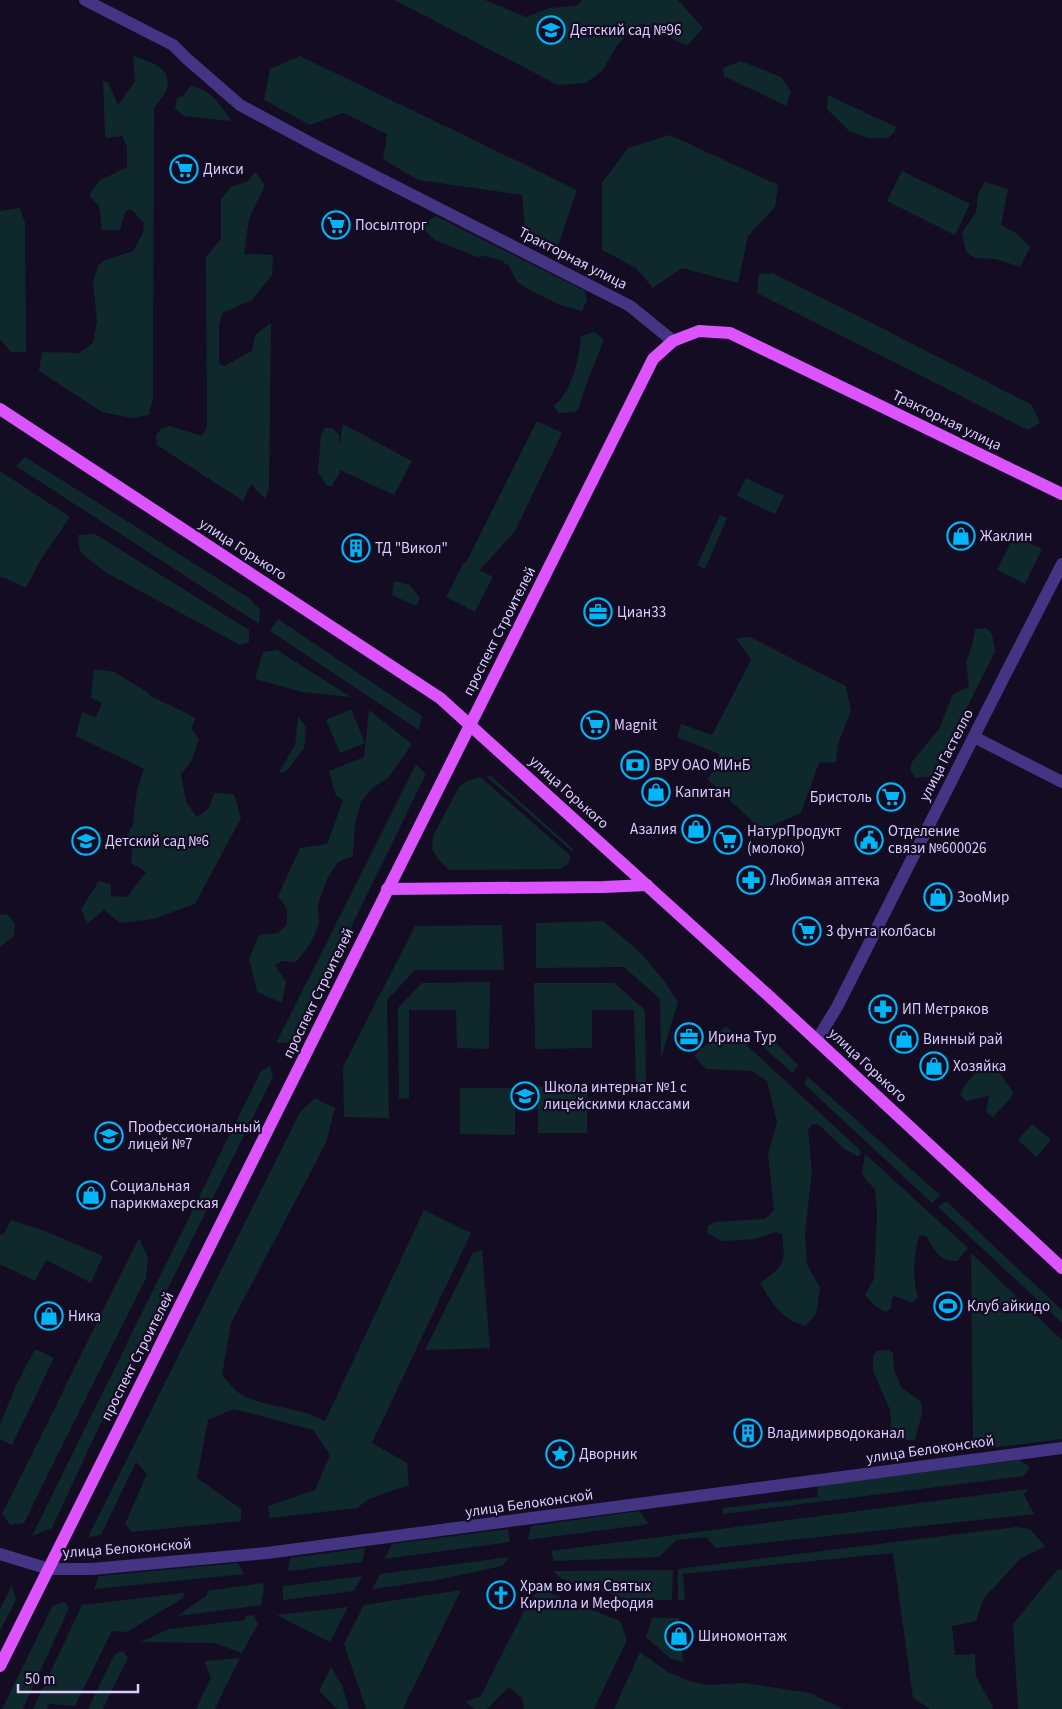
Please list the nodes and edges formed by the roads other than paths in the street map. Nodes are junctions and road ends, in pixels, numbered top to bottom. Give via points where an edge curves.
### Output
1 (85, 0) edge
2 (673, 341) junction
3 (0, 409) edge
4 (1062, 494) edge
5 (1062, 564) edge
6 (469, 725) junction
7 (974, 737) junction
8 (1062, 782) edge
9 (647, 885) junction
10 (388, 889) junction
11 (817, 1040) junction
12 (1062, 1268) edge
13 (1062, 1448) edge
14 (0, 1554) edge
15 (49, 1569) junction
16 (0, 1666) edge

1 - 2 street, Тракторная улица via 173,45 240,105 630,306
2 - 4 main road, Тракторная улица via 699,331 730,333
2 - 6 main road, проспект Строителей via 653,359
3 - 6 main road, улица Горького via 440,698
5 - 7 street, улица Гастелло
6 - 9 main road, улица Горького
6 - 10 main road, проспект Строителей
7 - 8 street
7 - 11 street, улица Гастелло via 837,1007
9 - 10 main road
9 - 11 main road, улица Горького
10 - 15 main road, проспект Строителей
11 - 12 main road, улица Горького
13 - 15 street, улица Белоконской via 277,1552 92,1569
14 - 15 street, улица Белоконской
15 - 16 main road, проспект Строителей

